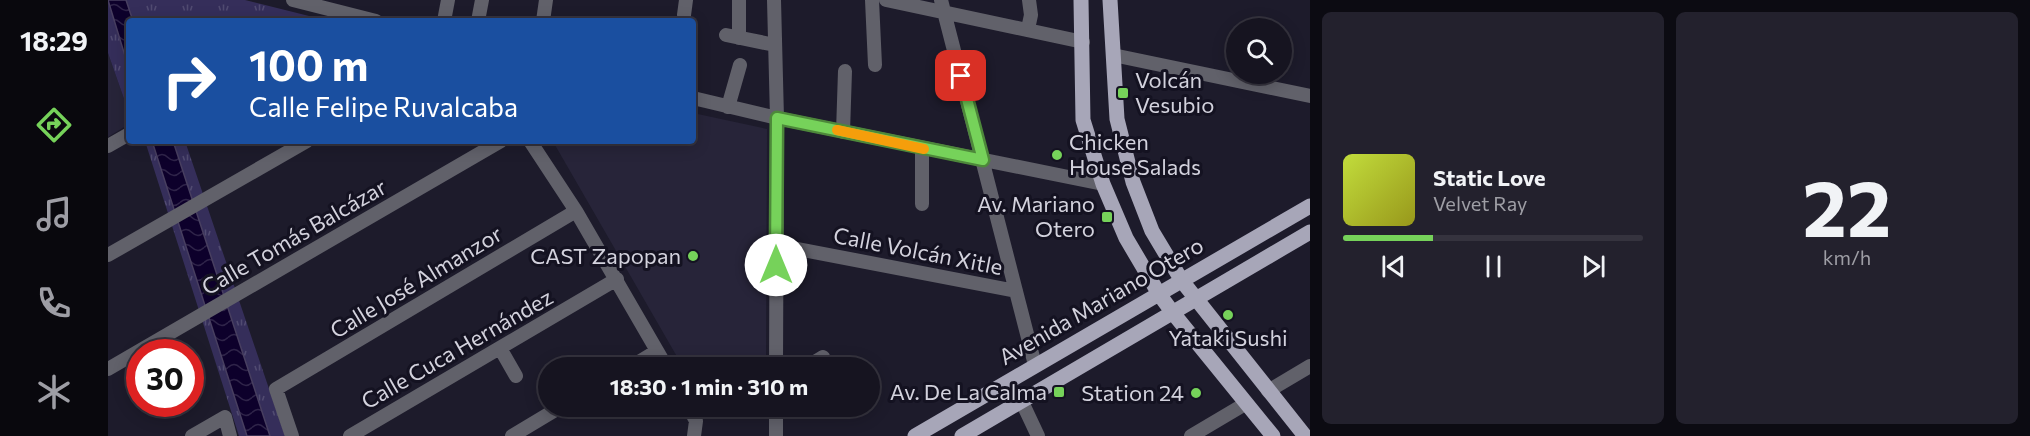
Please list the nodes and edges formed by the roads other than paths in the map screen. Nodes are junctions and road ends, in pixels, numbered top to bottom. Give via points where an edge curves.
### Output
1 (296, 0) edge
2 (448, 0) edge
3 (482, 0) edge
4 (546, 0) edge
5 (686, 0) edge
6 (739, 0) edge
7 (774, 0) edge
8 (872, 0) edge
9 (886, 0) edge
10 (1029, 0) edge
11 (1081, 0) edge
12 (1110, 0) edge
13 (332, 5) edge
14 (943, 7) edge
15 (684, 15) dead end
16 (347, 18) edge
17 (445, 18) edge
18 (479, 18) edge
19 (543, 18) edge
20 (1028, 29) junction
21 (1083, 42) junction
22 (775, 45) junction
23 (1113, 55) junction
24 (740, 65) dead end
25 (875, 65) dead end
26 (845, 71) dead end
27 (1310, 96) edge
28 (696, 99) edge
29 (728, 107) junction
30 (777, 118) junction
31 (843, 132) junction
32 (126, 136) edge
33 (302, 144) edge
34 (496, 144) edge
35 (533, 144) edge
36 (108, 146) edge
37 (922, 148) junction
38 (983, 160) junction
39 (1103, 184) junction
40 (922, 204) dead end
41 (1310, 206) edge
42 (576, 211) junction
43 (1310, 232) edge
44 (777, 245) junction
45 (108, 255) edge
46 (617, 279) junction
47 (1182, 281) junction
48 (1016, 291) junction
49 (1159, 294) junction
50 (1195, 299) junction
51 (1173, 313) junction
52 (500, 348) junction
53 (657, 351) junction
54 (647, 357) edge
55 (661, 357) edge
56 (776, 357) edge
57 (1035, 364) junction
58 (1310, 366) edge
59 (108, 369) edge
60 (516, 375) dead end
61 (1268, 391) junction
62 (1022, 402) junction
63 (1245, 404) junction
64 (544, 417) edge
65 (694, 417) edge
66 (776, 417) edge
67 (695, 435) edge
68 (192, 436) edge
69 (230, 436) edge
70 (292, 436) edge
71 (350, 436) edge
72 (512, 436) edge
73 (776, 436) edge
74 (915, 436) edge
75 (963, 436) edge
76 (1038, 436) edge
77 (1191, 436) edge
78 (1273, 436) edge
79 (1305, 436) edge

1 - 13 street
2 - 17 street
3 - 18 street
4 - 19 street
5 - 15 street
6 - 22 street via 732,36
7 - 22 street
8 - 25 street
9 - 14 street
10 - 20 street
11 - 21 main road
12 - 23 main road
13 - 16 street
14 - 20 street
14 - 38 street
20 - 21 street
21 - 39 main road via 1083,120
22 - 30 street
23 - 27 street
23 - 47 main road via 1117,119 1133,182 1152,231
24 - 29 street
26 - 31 street
28 - 29 street
29 - 30 street
30 - 31 street
30 - 44 street
31 - 37 street
32 - 36 street
33 - 45 street
34 - 59 street, Calle Tomás Balcázar
35 - 42 street
37 - 38 street
37 - 40 street
38 - 39 street
38 - 48 street
39 - 49 main road via 1126,238
41 - 47 main road, Avenida Mariano Otero
42 - 46 street
42 - 70 street, Calle José Almanzor via 276,389
43 - 50 main road, Avenida Mariano Otero
44 - 48 street, Calle Volcán Xitle
44 - 56 street
46 - 52 street, Calle Cuca Hernández
46 - 53 street
47 - 49 main road, Avenida Mariano Otero
47 - 50 main road
48 - 57 street
49 - 51 main road
49 - 57 main road, Avenida Mariano Otero
50 - 51 main road, Avenida Mariano Otero
50 - 61 main road
51 - 62 main road, Avenida Mariano Otero
51 - 63 main road
52 - 60 street
52 - 71 street, Calle Cuca Hernández
53 - 54 street
53 - 55 street
57 - 74 main road, Avenida Mariano Otero
58 - 61 street
61 - 79 main road
62 - 75 main road, Avenida Mariano Otero
62 - 76 street
63 - 77 street
63 - 78 main road
64 - 72 street
65 - 67 street
66 - 73 street
68 - 69 street via 225,417

